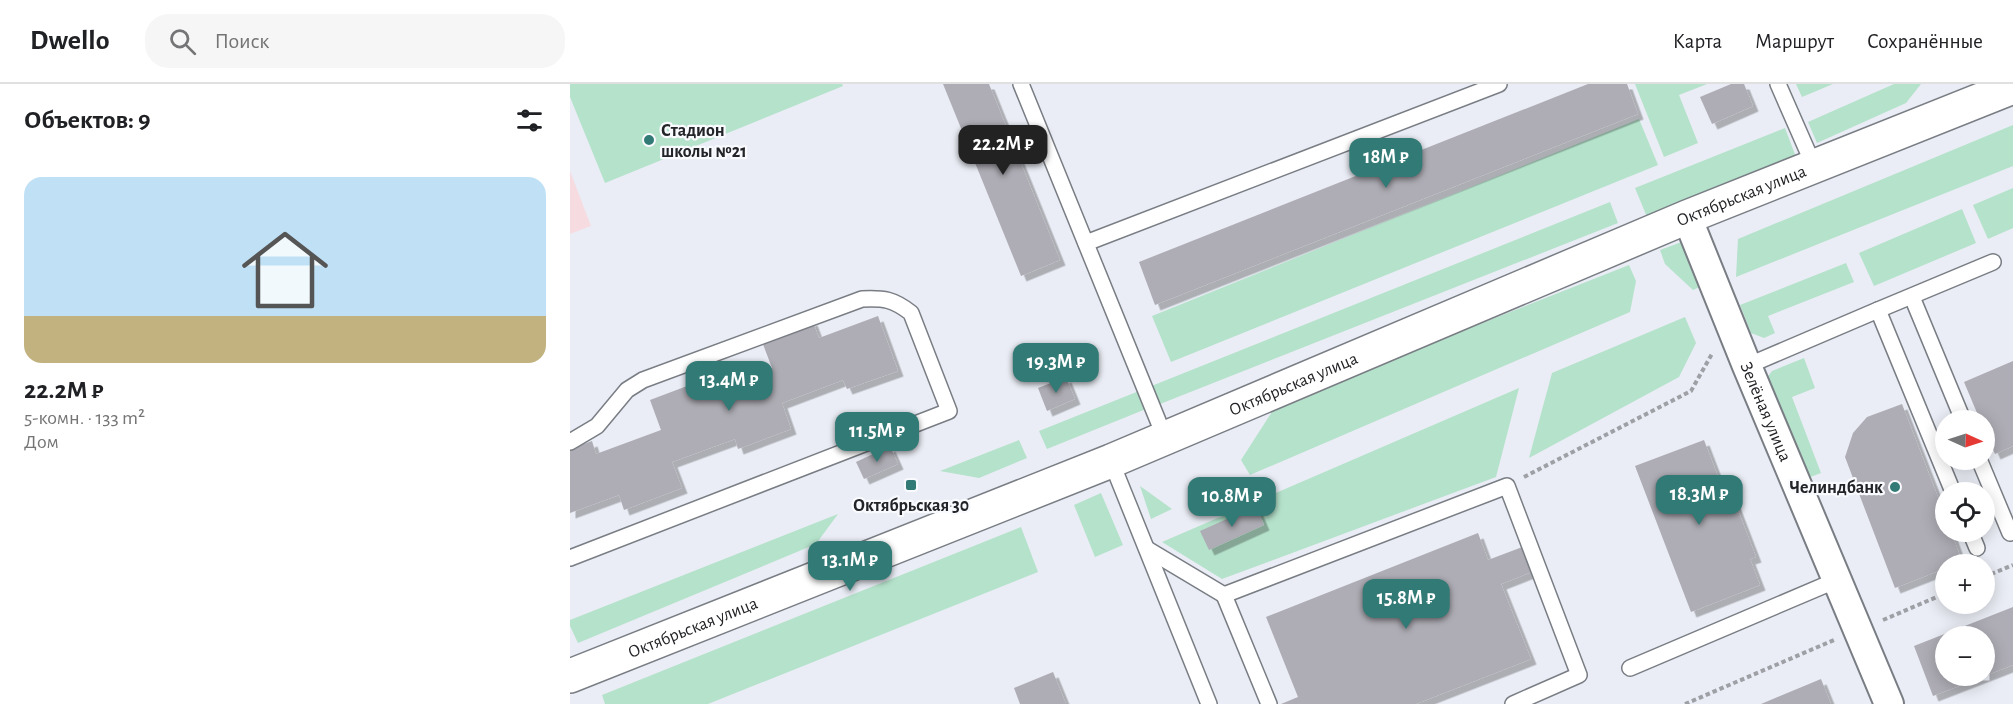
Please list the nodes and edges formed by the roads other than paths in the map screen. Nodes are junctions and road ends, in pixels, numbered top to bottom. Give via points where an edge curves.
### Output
1 (1021, 84) edge
2 (1499, 84) edge
3 (1778, 84) edge
4 (2013, 87) edge
5 (1814, 166) junction
6 (1687, 216) junction
7 (1086, 243) junction
8 (1993, 262) dead end
9 (1912, 297) junction
10 (1878, 310) junction
11 (1747, 366) junction
12 (1959, 410) edge
13 (1165, 438) junction
14 (570, 442) edge
15 (1111, 461) junction
16 (1984, 470) edge
17 (1949, 482) edge
18 (2010, 533) dead end
19 (1975, 542) edge
20 (1977, 548) dead end
21 (1147, 549) junction
22 (570, 558) edge
23 (1837, 580) junction
24 (1224, 595) junction
25 (1630, 668) dead end
26 (570, 676) edge
27 (1209, 704) edge
28 (1269, 704) edge
29 (1513, 704) edge
30 (1889, 704) edge

1 - 7 lane
2 - 7 lane
3 - 5 lane
4 - 5 street, Октябрьская улица
5 - 6 street, Октябрьская улица
6 - 11 street, Зелёная улица
6 - 13 street, Октябрьская улица
7 - 13 lane
8 - 9 lane
9 - 10 lane
9 - 12 lane
10 - 11 lane
10 - 17 lane
11 - 23 street, Зелёная улица
13 - 15 street, Октябрьская улица
14 - 22 lane via 597,426 627,390 643,380 862,299 898,303 911,313 949,411
15 - 21 lane
15 - 26 street, Октябрьская улица
16 - 18 lane
19 - 20 lane
21 - 24 lane
21 - 27 lane
23 - 25 lane
23 - 30 street, Зелёная улица
24 - 28 lane
24 - 29 lane via 1507,486 1579,675

